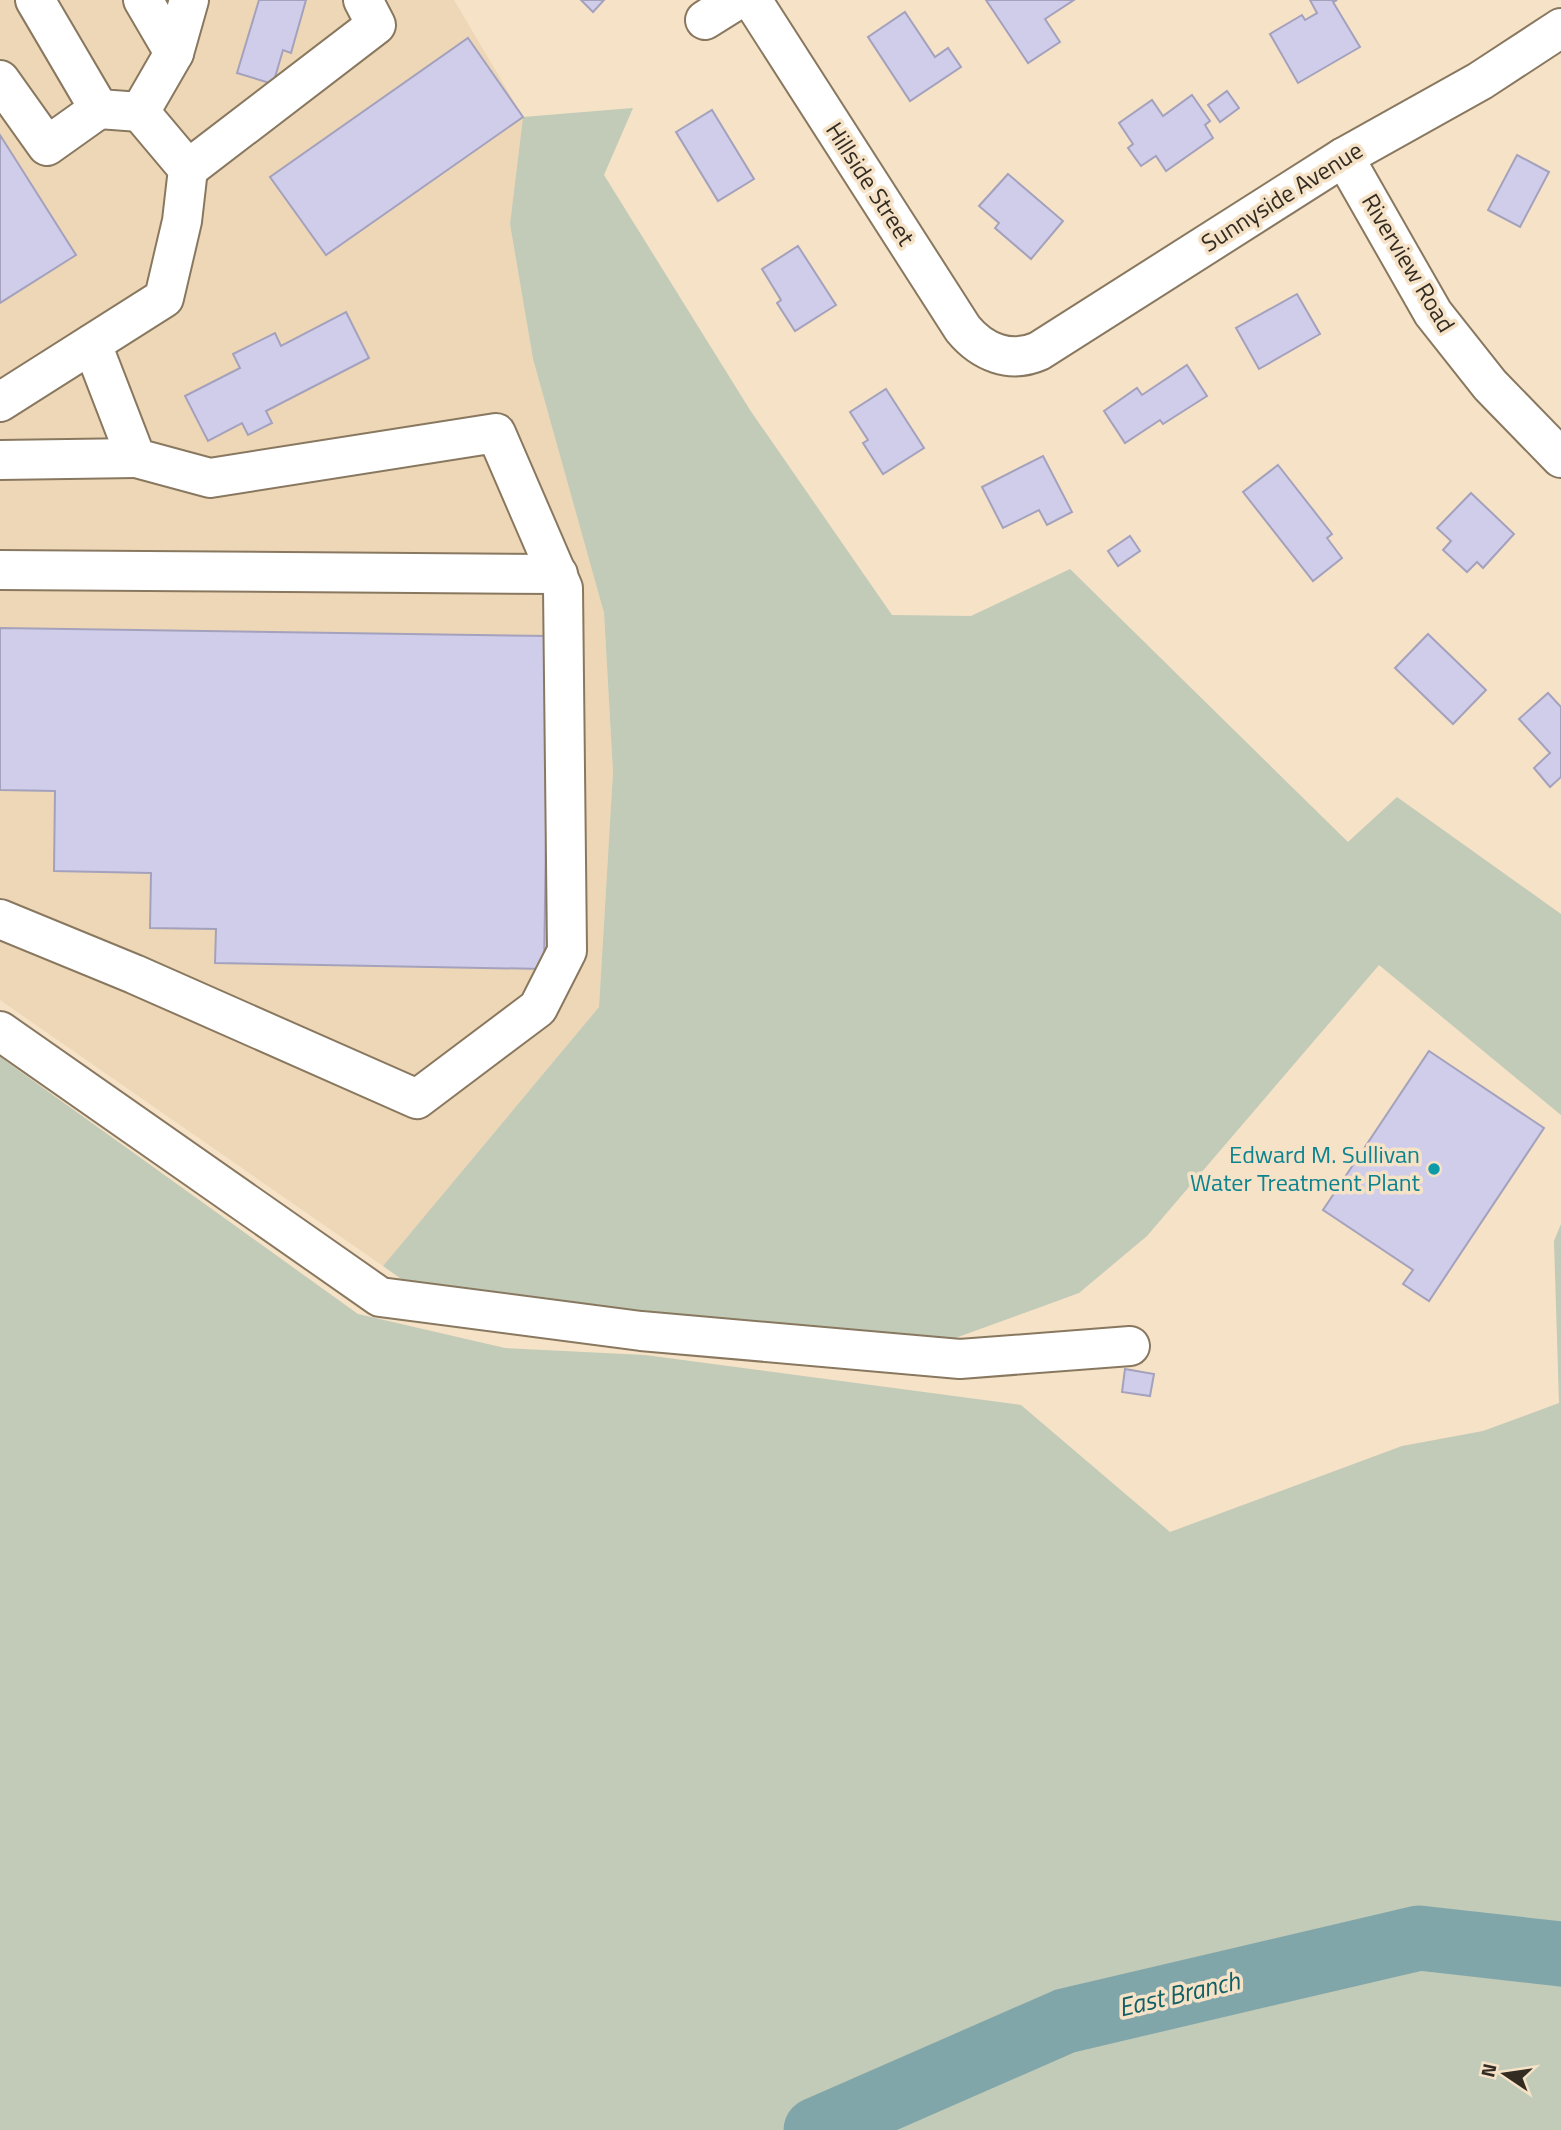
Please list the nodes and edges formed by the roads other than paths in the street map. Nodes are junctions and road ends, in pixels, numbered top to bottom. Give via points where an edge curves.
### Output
1 (35, 0) edge
2 (143, 0) edge
3 (189, 0) edge
4 (363, 0) edge
5 (737, 0) edge
6 (752, 0) edge
7 (705, 20) dead end
8 (1561, 28) edge
9 (174, 53) junction
10 (0, 80) edge
11 (99, 109) junction
12 (140, 112) junction
13 (1344, 157) junction
14 (188, 169) junction
15 (92, 344) junction
16 (1001, 355) joint
17 (0, 402) edge
18 (136, 458) junction
19 (1561, 458) edge
20 (0, 460) edge
21 (0, 570) edge
22 (558, 574) junction
23 (0, 919) edge
24 (0, 1031) edge
25 (1130, 1346) dead end

1 - 11 street
2 - 9 street
3 - 9 street
4 - 14 street via 376,25
5 - 7 street
6 - 16 street, Hillside Street via 964,329 984,349
8 - 13 street, Sunnyside Avenue via 1480,81
9 - 12 street
10 - 11 street via 47,146
11 - 12 street
12 - 14 street
13 - 16 street, Sunnyside Avenue via 1039,351
13 - 19 street, Riverview Road via 1433,313 1490,385
14 - 15 street via 182,221 164,298
15 - 17 street
15 - 18 street
18 - 20 street
18 - 22 street via 210,478 496,433
21 - 22 street
22 - 23 street via 563,588 567,951 538,1008 417,1099
24 - 25 street via 380,1297 641,1331 960,1359

